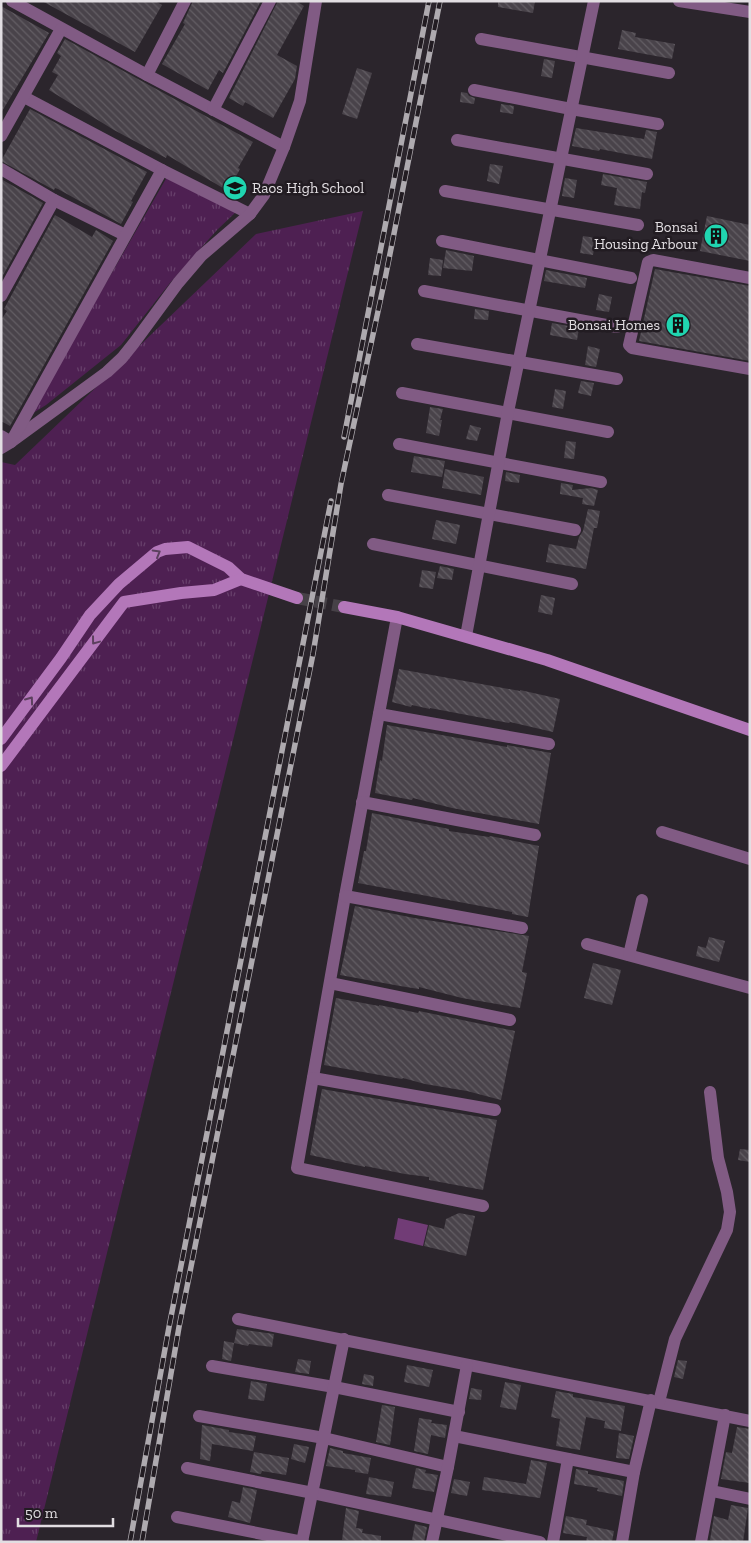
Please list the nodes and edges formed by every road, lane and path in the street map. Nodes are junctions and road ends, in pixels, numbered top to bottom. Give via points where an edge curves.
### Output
1 (12, 1) edge
2 (270, 1) edge
3 (316, 1) edge
4 (594, 1) edge
5 (679, 1) edge
6 (184, 2) edge
7 (750, 12) edge
8 (61, 29) junction
9 (481, 39) dead end
10 (582, 58) junction
11 (668, 73) dead end
12 (147, 76) junction
13 (474, 90) dead end
14 (24, 97) junction
15 (571, 109) junction
16 (214, 110) junction
17 (658, 124) dead end
18 (1, 136) edge
19 (457, 140) dead end
20 (284, 147) junction
21 (561, 158) junction
22 (1, 169) edge
23 (162, 170) junction
24 (647, 174) dead end
25 (445, 191) dead end
26 (54, 200) junction
27 (550, 211) junction
28 (250, 214) junction
29 (638, 225) dead end
30 (125, 236) junction
31 (442, 241) dead end
32 (540, 260) junction
33 (631, 278) dead end
34 (750, 278) edge
35 (424, 291) dead end
36 (1, 296) edge
37 (529, 311) junction
38 (617, 328) dead end
39 (417, 344) dead end
40 (519, 361) junction
41 (750, 369) edge
42 (616, 379) dead end
43 (402, 394) dead end
44 (508, 412) junction
45 (608, 432) dead end
46 (5, 442) edge
47 (399, 444) dead end
48 (498, 462) junction
49 (601, 482) dead end
50 (388, 495) dead end
51 (488, 514) junction
52 (575, 530) dead end
53 (373, 544) dead end
54 (478, 564) junction
55 (241, 579) junction
56 (120, 584) junction
57 (572, 584) dead end
58 (297, 598) tunnel mouth
59 (124, 602) junction
60 (344, 608) tunnel mouth
61 (397, 617) junction
62 (466, 636) junction
63 (379, 714) junction
64 (750, 730) edge
65 (1, 740) edge
66 (549, 744) dead end
67 (11, 752) junction
68 (1, 766) edge
69 (362, 802) junction
70 (662, 832) dead end
71 (535, 835) dead end
72 (750, 859) edge
73 (345, 896) junction
74 (642, 900) dead end
75 (522, 928) dead end
76 (587, 944) dead end
77 (629, 955) junction
78 (330, 983) junction
79 (750, 988) edge
80 (510, 1020) dead end
81 (313, 1078) junction
82 (710, 1092) dead end
83 (495, 1110) dead end
84 (483, 1206) dead end
85 (238, 1319) dead end
86 (344, 1339) junction
87 (467, 1364) junction
88 (212, 1366) dead end
89 (334, 1387) junction
90 (655, 1401) junction
91 (458, 1412) junction
92 (725, 1415) junction
93 (199, 1416) dead end
94 (750, 1420) edge
95 (454, 1436) junction
96 (324, 1438) junction
97 (568, 1459) junction
98 (448, 1467) junction
99 (187, 1468) dead end
100 (634, 1472) junction
101 (712, 1491) junction
102 (313, 1493) junction
103 (750, 1499) edge
104 (176, 1517) dead end
105 (438, 1520) junction
106 (302, 1542) edge
107 (432, 1542) edge
108 (540, 1542) edge
109 (553, 1542) edge
110 (622, 1542) edge
111 (700, 1542) edge

1 - 8 street
2 - 16 street
3 - 20 street via 300,101
4 - 10 street
5 - 7 street
6 - 12 street
8 - 12 street
8 - 14 street
9 - 10 street
10 - 11 street
10 - 15 street
12 - 16 street
13 - 15 street
14 - 18 street
14 - 23 street
15 - 17 street
15 - 21 street
16 - 20 street
19 - 21 street
20 - 28 street via 264,195
21 - 24 street
21 - 27 street
22 - 26 street
23 - 28 street
23 - 30 street
25 - 27 street
26 - 30 street
26 - 36 street
27 - 29 street
27 - 32 street
28 - 46 street via 201,256 122,358 107,372
30 - 46 street
31 - 32 street
32 - 33 street
32 - 37 street
34 - 41 street via 650,261 629,345
35 - 37 street
37 - 38 street
37 - 40 street
39 - 40 street
40 - 42 street
40 - 44 street
43 - 44 street
44 - 45 street
44 - 48 street
47 - 48 street
48 - 49 street
48 - 51 street
50 - 51 street
51 - 52 street
51 - 54 street
53 - 54 street
54 - 57 street
54 - 62 street
56 -> 55 street via 158,552 174,547 188,547 228,566
55 - 58 street
55 - 59 street via 214,590
56 - 59 street
65 -> 56 street via 90,614
59 -> 67 street
60 - 61 street
61 - 62 street
61 - 63 street
62 - 64 street via 547,660
63 - 66 street
63 - 69 street
65 - 67 street
67 - 68 street
69 - 71 street
69 - 73 street
70 - 72 street
73 - 75 street
73 - 78 street
74 - 77 street
76 - 77 street
77 - 79 street
78 - 80 street
78 - 81 street
81 - 83 street
81 - 84 street via 297,1168
82 - 90 street via 718,1158 730,1212 727,1230 676,1339
85 - 86 street
86 - 87 street
86 - 89 street
87 - 90 street
87 - 91 street
88 - 89 street
89 - 91 street
89 - 96 street
90 - 92 street
90 - 100 street
91 - 95 street
92 - 94 street
92 - 101 street
93 - 96 street
95 - 97 street
95 - 98 street
96 - 98 street
96 - 102 street
97 - 100 street
97 - 109 street
98 - 105 street
99 - 102 street
100 - 110 street
101 - 103 street
101 - 111 street
102 - 105 street
102 - 106 street
104 - 106 street
105 - 107 street
105 - 108 street

